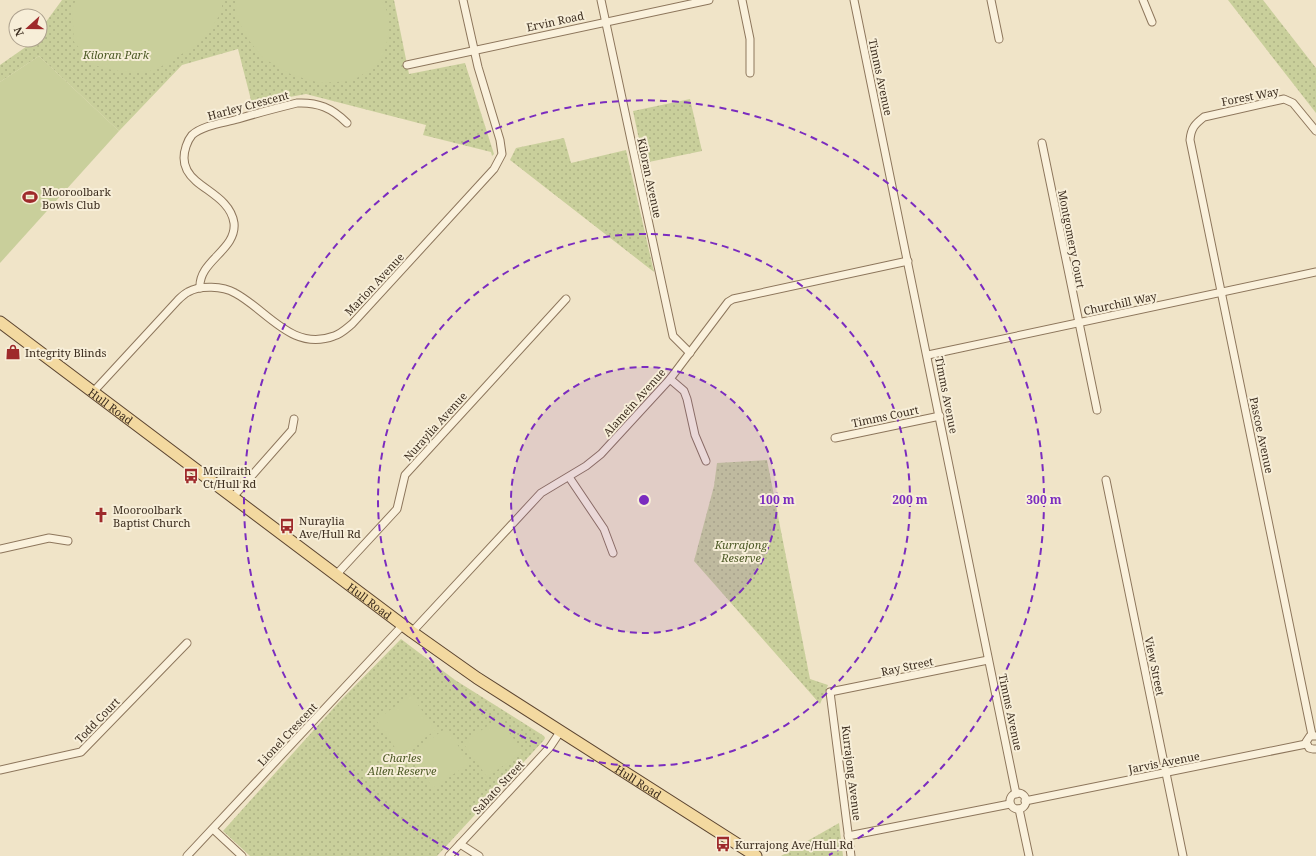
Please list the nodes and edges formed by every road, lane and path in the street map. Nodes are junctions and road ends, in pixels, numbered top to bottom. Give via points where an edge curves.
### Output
1 (463, 0) edge
2 (601, 0) edge
3 (709, 0) edge
4 (742, 0) edge
5 (854, 0) edge
6 (991, 0) edge
7 (1143, 0) edge
8 (606, 22) junction
9 (1152, 22) dead end
10 (999, 39) dead end
11 (474, 50) junction
12 (407, 65) dead end
13 (750, 73) dead end
14 (347, 123) dead end
15 (1316, 131) edge
16 (1190, 140) joint
17 (1042, 142) dead end
18 (908, 261) junction
19 (1316, 272) edge
20 (200, 288) junction
21 (1221, 293) junction
22 (566, 299) dead end
23 (0, 322) edge
24 (1078, 323) junction
25 (690, 353) junction
26 (928, 355) junction
27 (670, 379) junction
28 (94, 391) junction
29 (1096, 410) dead end
30 (940, 416) junction
31 (294, 419) dead end
32 (835, 438) dead end
33 (706, 461) dead end
34 (569, 476) junction
35 (1106, 480) dead end
36 (233, 497) junction
37 (68, 541) dead end
38 (0, 550) edge
39 (613, 553) dead end
40 (336, 575) junction
41 (402, 626) junction
42 (412, 632) junction
43 (187, 644) dead end
44 (988, 660) junction
45 (830, 692) joint
46 (560, 732) junction
47 (1314, 736) edge
48 (1306, 744) junction
49 (1316, 750) edge
50 (0, 770) edge
51 (1166, 773) junction
52 (1016, 794) junction
53 (1025, 801) junction
54 (1010, 804) junction
55 (1019, 809) junction
56 (213, 829) junction
57 (848, 836) junction
58 (460, 844) junction
59 (187, 856) edge
60 (242, 856) edge
61 (449, 856) edge
62 (479, 856) edge
63 (756, 856) edge
64 (851, 856) edge
65 (1029, 856) edge
66 (1183, 856) edge

1 - 11 street, Marion Avenue
2 - 8 street, Kiloran Avenue
3 - 8 street, Ervin Road
4 - 13 street via 750,40
5 - 18 street, Timms Avenue
6 - 10 street
7 - 9 street
8 - 11 street, Ervin Road
8 - 25 street, Kiloran Avenue via 673,336
11 - 12 street, Ervin Road
11 - 20 street, Marion Avenue via 502,154 494,169 352,324 335,336 320,340 300,337 286,330 235,292 220,288
14 - 20 street, Harley Crescent via 319,104 304,102 206,128 192,136 184,153 186,168 195,180 225,204 234,224 231,239 201,277
15 - 16 street, Forest Way via 1293,103 1284,99 1204,117 1194,125
16 - 21 street, Pascoe Avenue
17 - 24 street, Montgomery Court
18 - 25 street, Alamein Avenue via 733,299 724,307
18 - 26 street, Timms Avenue
19 - 21 street, Churchill Way
20 - 28 street, Marion Avenue via 188,292 178,300
21 - 24 street, Churchill Way
21 - 47 street, Pascoe Avenue
22 - 40 street, Nuraylia Avenue via 406,475 396,509
23 - 28 main road, Hull Road
24 - 26 street, Churchill Way
24 - 29 street, Montgomery Court
25 - 27 street, Alamein Avenue
26 - 30 street, Timms Avenue
27 - 33 street via 684,391 695,435
27 - 34 street, Alamein Avenue via 601,454
28 - 36 main road, Hull Road
30 - 32 street, Timms Court
30 - 44 street, Timms Avenue
31 - 36 street via 292,430
34 - 39 street via 604,529
34 - 42 street, Alamein Avenue via 541,493
35 - 51 street, View Street
36 - 40 main road, Hull Road
37 - 38 street via 49,538
40 - 41 main road, Hull Road
41 - 42 main road, Hull Road
41 - 56 street, Lionel Crescent
42 - 46 main road, Hull Road
43 - 50 street, Todd Court via 81,752
44 - 45 street, Ray Street
44 - 52 street, Timms Avenue
45 - 57 street, Kurrajong Avenue
46 - 58 street, Sabato Street via 550,747
46 - 63 main road, Hull Road
47 - 48 street via 1307,739
48 - 49 street
48 - 51 street, Jarvis Avenue
51 - 53 street, Jarvis Avenue
51 - 66 street, View Street
52 - 53 street via 1022,795
52 - 54 street via 1010,799
53 - 55 street
54 - 55 street via 1013,808
54 - 57 street
55 - 65 street
56 - 59 street, Lionel Crescent
56 - 60 street
57 - 64 street, Kurrajong Avenue
58 - 61 street, Sabato Street
58 - 62 street

